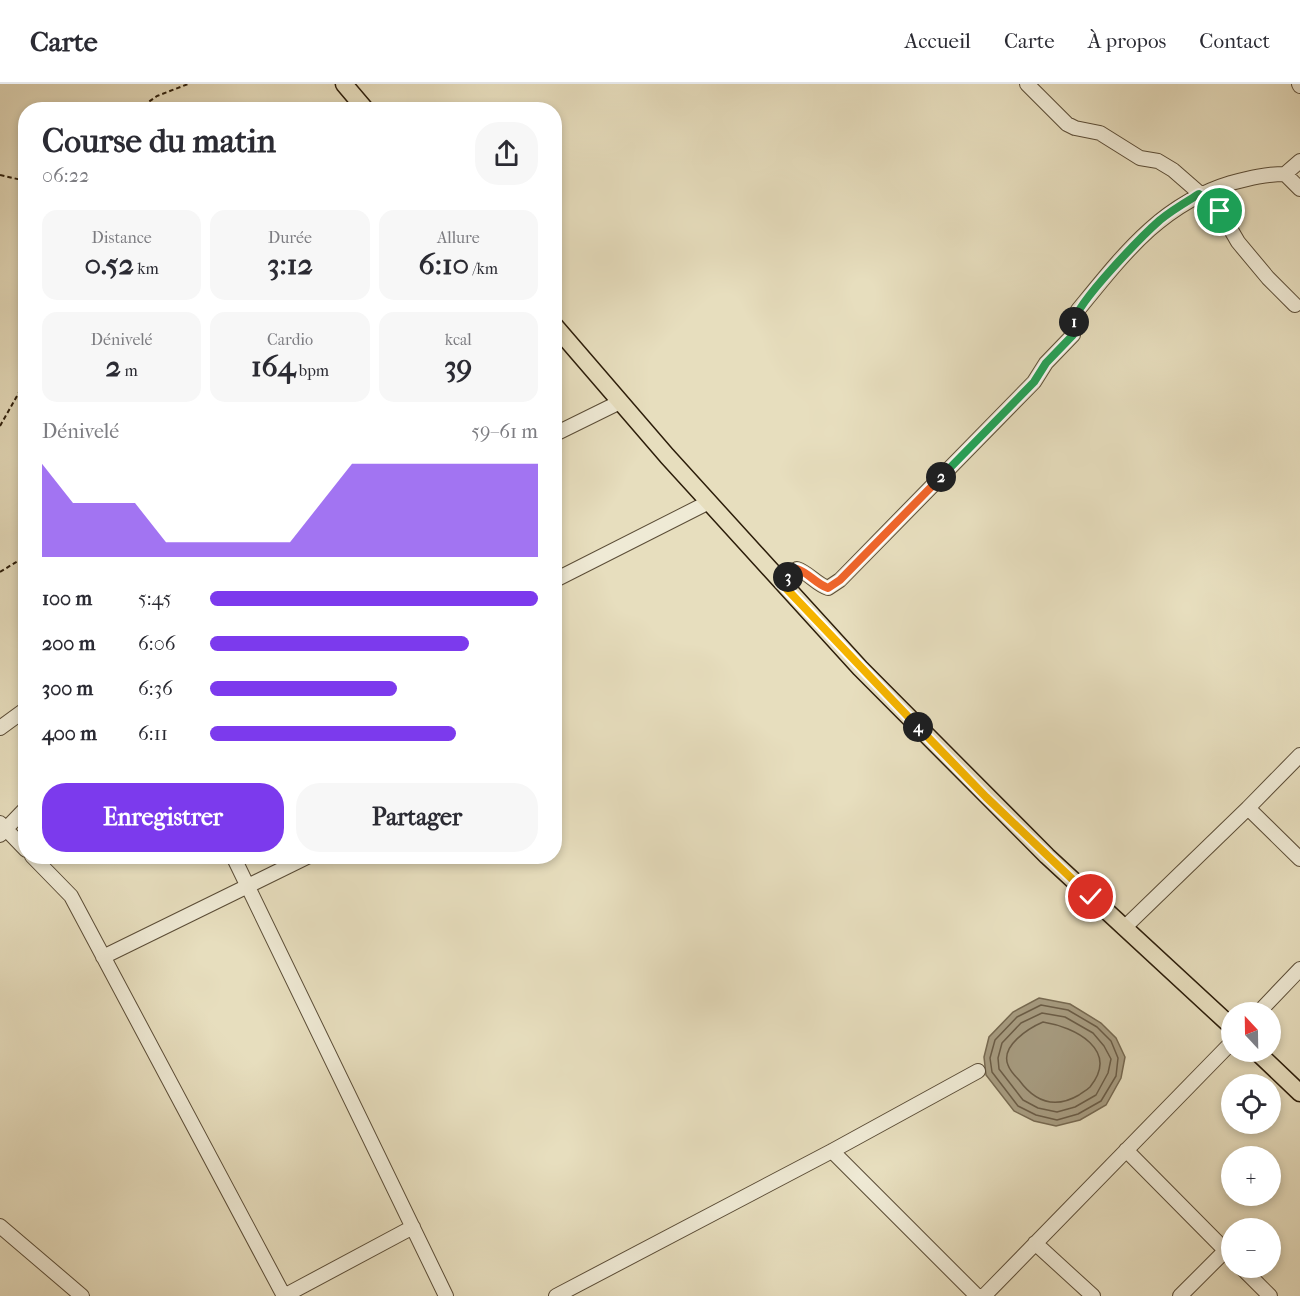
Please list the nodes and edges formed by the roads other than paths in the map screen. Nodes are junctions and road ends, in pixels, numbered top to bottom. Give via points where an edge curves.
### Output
1 (344, 84) edge
2 (1027, 84) edge
3 (359, 102) edge
4 (1300, 161) edge
5 (1286, 174) junction
6 (1300, 189) edge
7 (1199, 194) junction
8 (1295, 305) dead end
9 (562, 334) edge
10 (620, 402) junction
11 (562, 431) edge
12 (708, 502) junction
13 (562, 576) edge
14 (781, 583) junction
15 (18, 715) edge
16 (0, 728) edge
17 (1300, 755) edge
18 (1248, 808) junction
19 (18, 815) edge
20 (2, 829) edge
21 (18, 842) edge
22 (1300, 860) edge
23 (40, 864) edge
24 (237, 864) edge
25 (294, 864) edge
26 (248, 888) junction
27 (1124, 928) junction
28 (103, 957) junction
29 (1300, 969) edge
30 (1269, 1002) edge
31 (1221, 1017) edge
32 (1221, 1053) edge
33 (1267, 1062) edge
34 (978, 1071) dead end
35 (1300, 1093) edge
36 (1126, 1150) junction
37 (832, 1151) junction
38 (0, 1226) edge
39 (413, 1227) junction
40 (1035, 1243) junction
41 (1221, 1247) edge
42 (1221, 1260) edge
43 (1252, 1278) edge
44 (82, 1296) edge
45 (284, 1296) edge
46 (446, 1296) edge
47 (556, 1296) edge
48 (977, 1296) edge
49 (984, 1296) edge
50 (1093, 1296) edge
51 (1180, 1296) edge
52 (1270, 1296) edge

1 - 3 main road
2 - 7 street via 1067,124 1100,133 1140,158 1158,161
4 - 5 street
5 - 6 street
5 - 7 street via 1246,179
7 - 8 street via 1220,211 1238,242
7 - 14 street via 1139,239 1078,310 1073,335 1034,382 840,580 828,588 797,569
9 - 10 main road
10 - 11 street
10 - 12 main road
12 - 13 street
12 - 14 main road
14 - 27 main road via 986,797
15 - 16 street
17 - 18 street
18 - 22 street
18 - 27 street
19 - 20 street
20 - 21 street
23 - 28 street via 70,896
24 - 26 street
25 - 26 street
26 - 28 street
26 - 39 street
27 - 31 main road
28 - 45 street
29 - 30 street
32 - 36 street
33 - 35 main road
34 - 37 street
36 - 40 street
36 - 41 street
37 - 47 street
37 - 48 street
38 - 44 street
39 - 45 street
39 - 46 street
40 - 49 street
40 - 50 street
42 - 51 street
43 - 52 street

